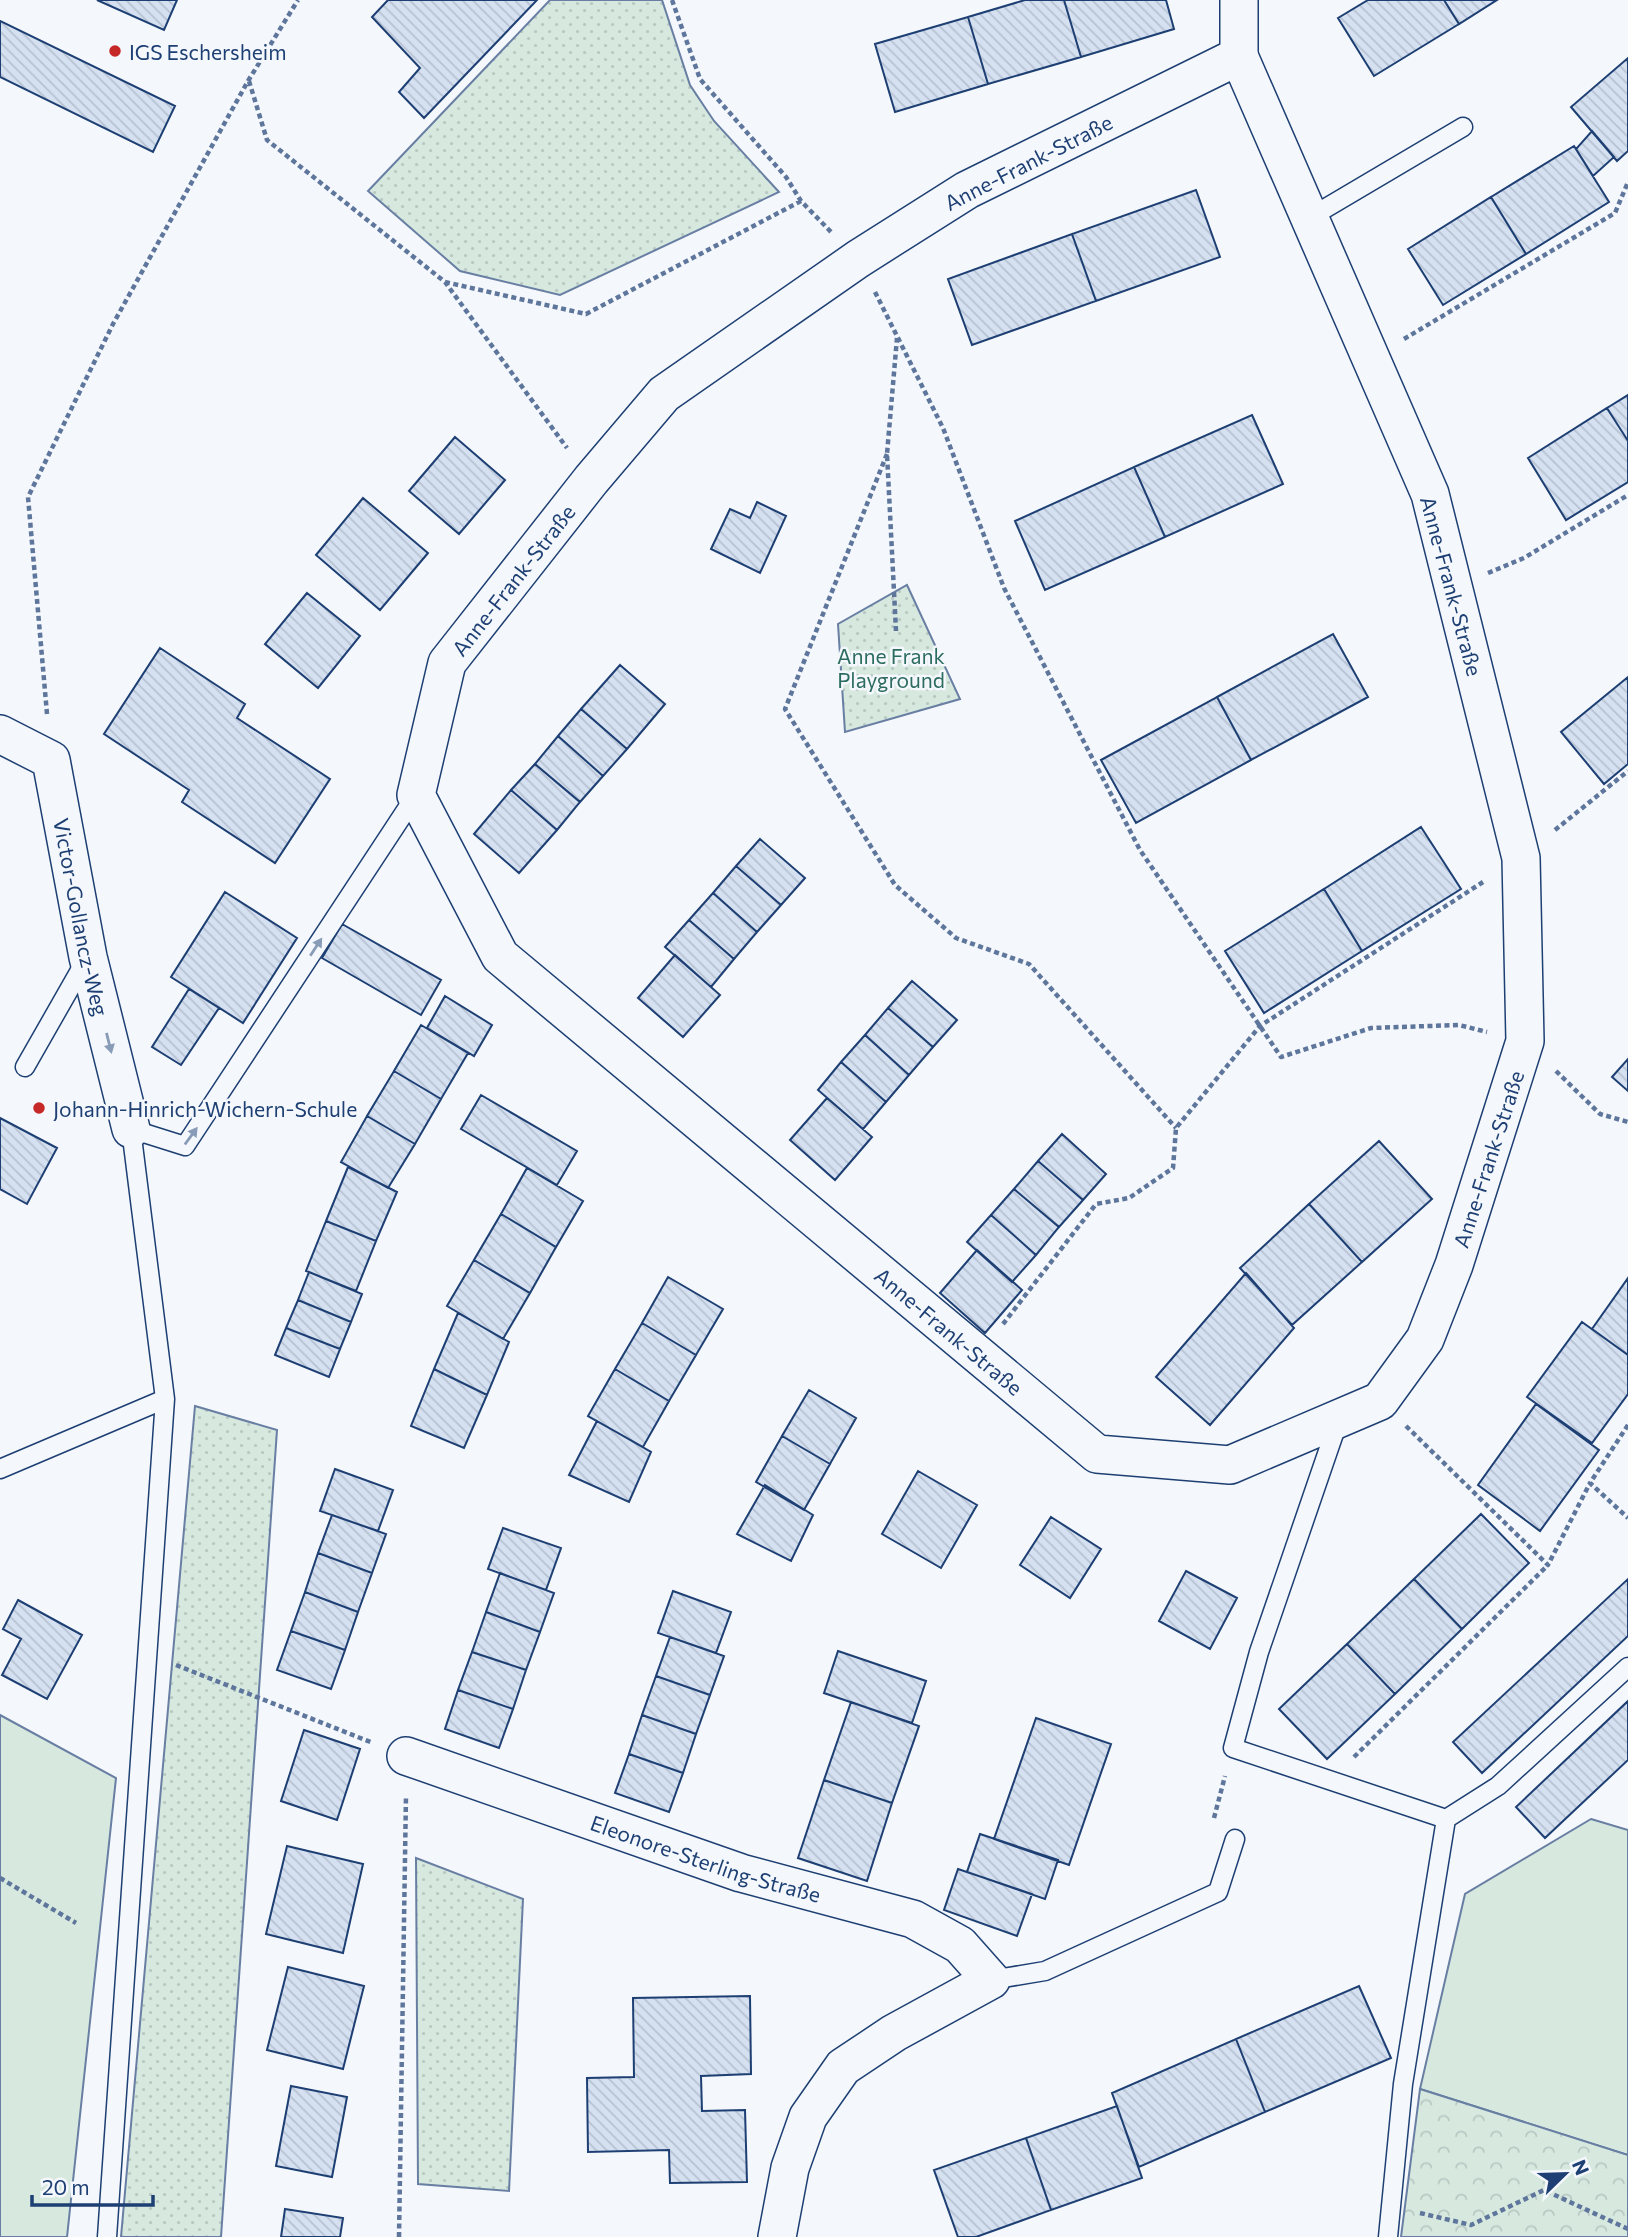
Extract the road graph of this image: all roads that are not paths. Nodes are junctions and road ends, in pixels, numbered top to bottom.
1 (1239, 0) edge
2 (1238, 56) junction
3 (1463, 127) dead end
4 (1309, 218) junction
5 (0, 734) edge
6 (416, 796) junction
7 (88, 957) junction
8 (25, 1067) dead end
9 (131, 1129) junction
10 (165, 1399) junction
11 (1339, 1419) junction
12 (0, 1469) edge
13 (1628, 1667) edge
14 (407, 1756) road end
15 (1446, 1819) junction
16 (1234, 1839) dead end
17 (991, 1980) junction
18 (107, 2237) edge
19 (777, 2237) edge
20 (1388, 2237) edge

1 - 2 street, Anne-Frank-Straße
2 - 4 street, Anne-Frank-Straße
2 - 6 street, Anne-Frank-Straße
3 - 4 lane
4 - 11 street, Anne-Frank-Straße
5 - 7 street, Victor-Gollancz-Weg
9 -> 6 lane
6 - 11 street, Anne-Frank-Straße
7 - 8 lane
7 -> 9 street, Victor-Gollancz-Weg
9 - 10 lane
10 - 12 lane
10 - 18 lane
11 - 15 lane
13 - 15 lane
14 - 17 street, Eleonore-Sterling-Straße
15 - 20 lane
16 - 17 lane
17 - 19 street

